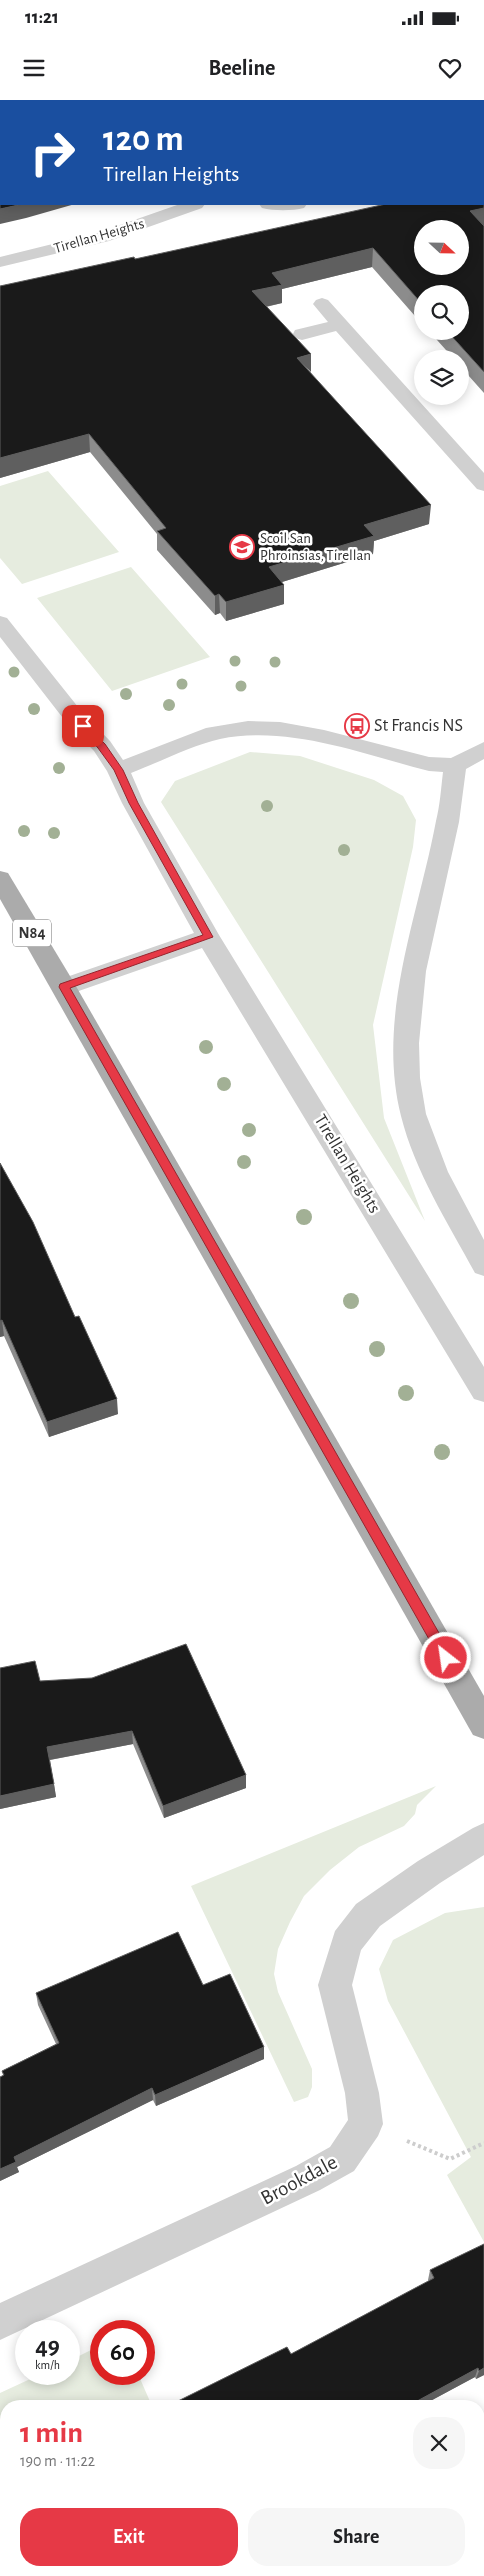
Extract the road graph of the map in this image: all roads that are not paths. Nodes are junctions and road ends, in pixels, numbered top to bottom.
1 (193, 205) edge
2 (0, 262) edge
3 (322, 304) dead end
4 (340, 324) junction
5 (302, 334) dead end
6 (484, 485) edge
7 (0, 623) edge
8 (484, 748) edge
9 (455, 766) junction
10 (118, 770) junction
11 (0, 880) edge
12 (208, 937) junction
13 (64, 987) junction
14 (484, 1266) edge
15 (484, 1391) edge
16 (484, 1725) edge
17 (484, 1838) edge
18 (0, 2322) edge

1 - 2 street, Tirellan Heights
3 - 4 street
4 - 5 street
4 - 6 street
7 - 10 street, Tirellan Heights
8 - 9 street
9 - 10 street
9 - 14 street
10 - 12 street, Tirellan Heights
11 - 13 main road, N84
12 - 13 street
12 - 15 street, Tirellan Heights
13 - 16 main road, N84
17 - 18 street, Brookdale

